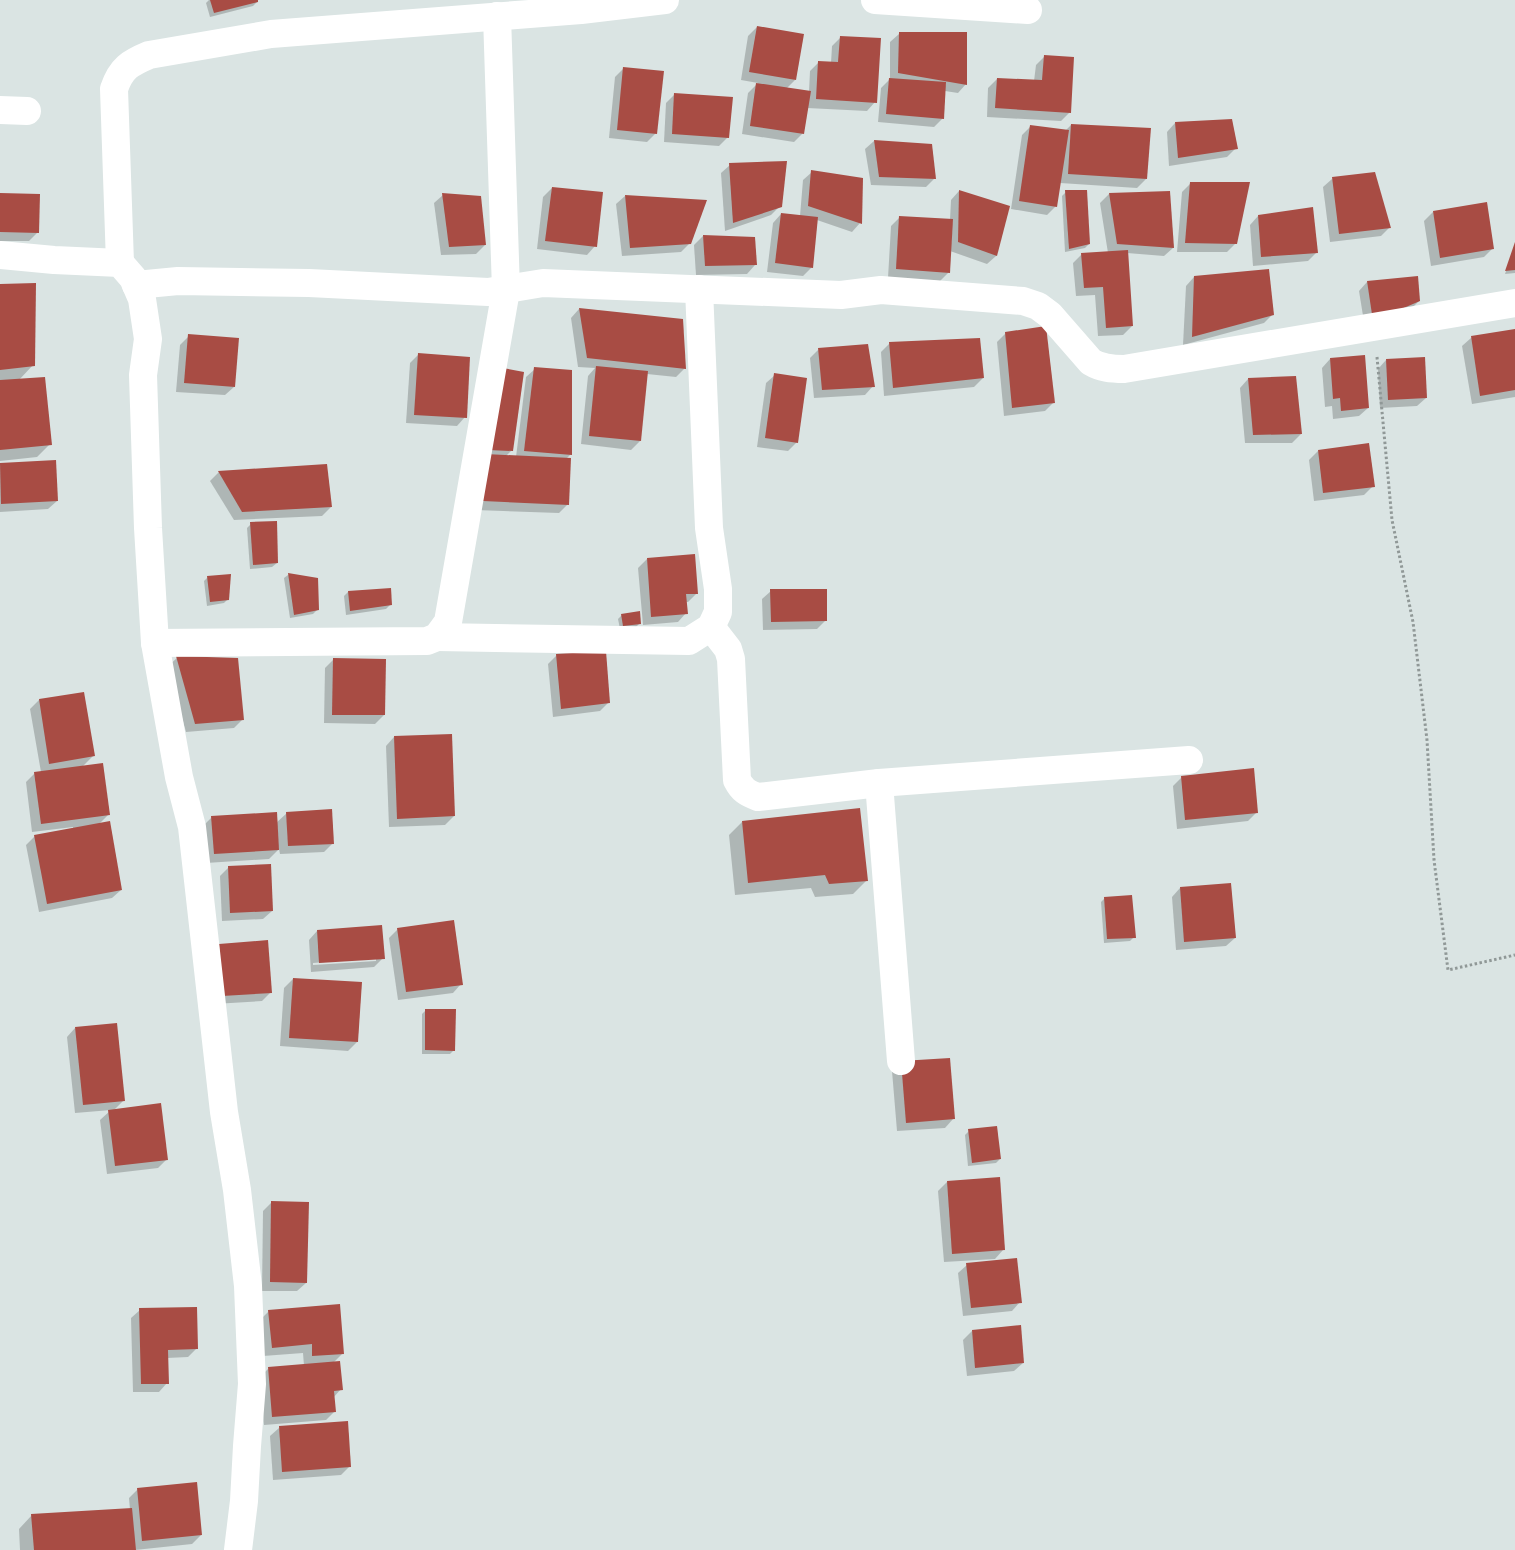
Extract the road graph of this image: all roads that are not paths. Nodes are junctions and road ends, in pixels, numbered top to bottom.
1 (665, 0) edge
2 (875, 0) edge
3 (1028, 10) dead end
4 (497, 16) junction
5 (0, 110) edge
6 (27, 111) dead end
7 (0, 255) edge
8 (120, 263) junction
9 (136, 285) junction
10 (506, 290) junction
11 (698, 290) junction
12 (1515, 303) edge
13 (711, 627) junction
14 (437, 637) junction
15 (155, 642) junction
16 (1189, 760) dead end
17 (879, 783) junction
18 (901, 1061) dead end
19 (238, 1550) edge

1 - 4 street
2 - 3 street
4 - 8 street
4 - 10 street
5 - 6 street
7 - 8 street
8 - 9 street
9 - 10 street
9 - 15 street
10 - 11 street
10 - 14 street
11 - 12 street
11 - 13 street
13 - 14 street
13 - 17 street
14 - 15 street
15 - 19 street
16 - 17 street
17 - 18 street

